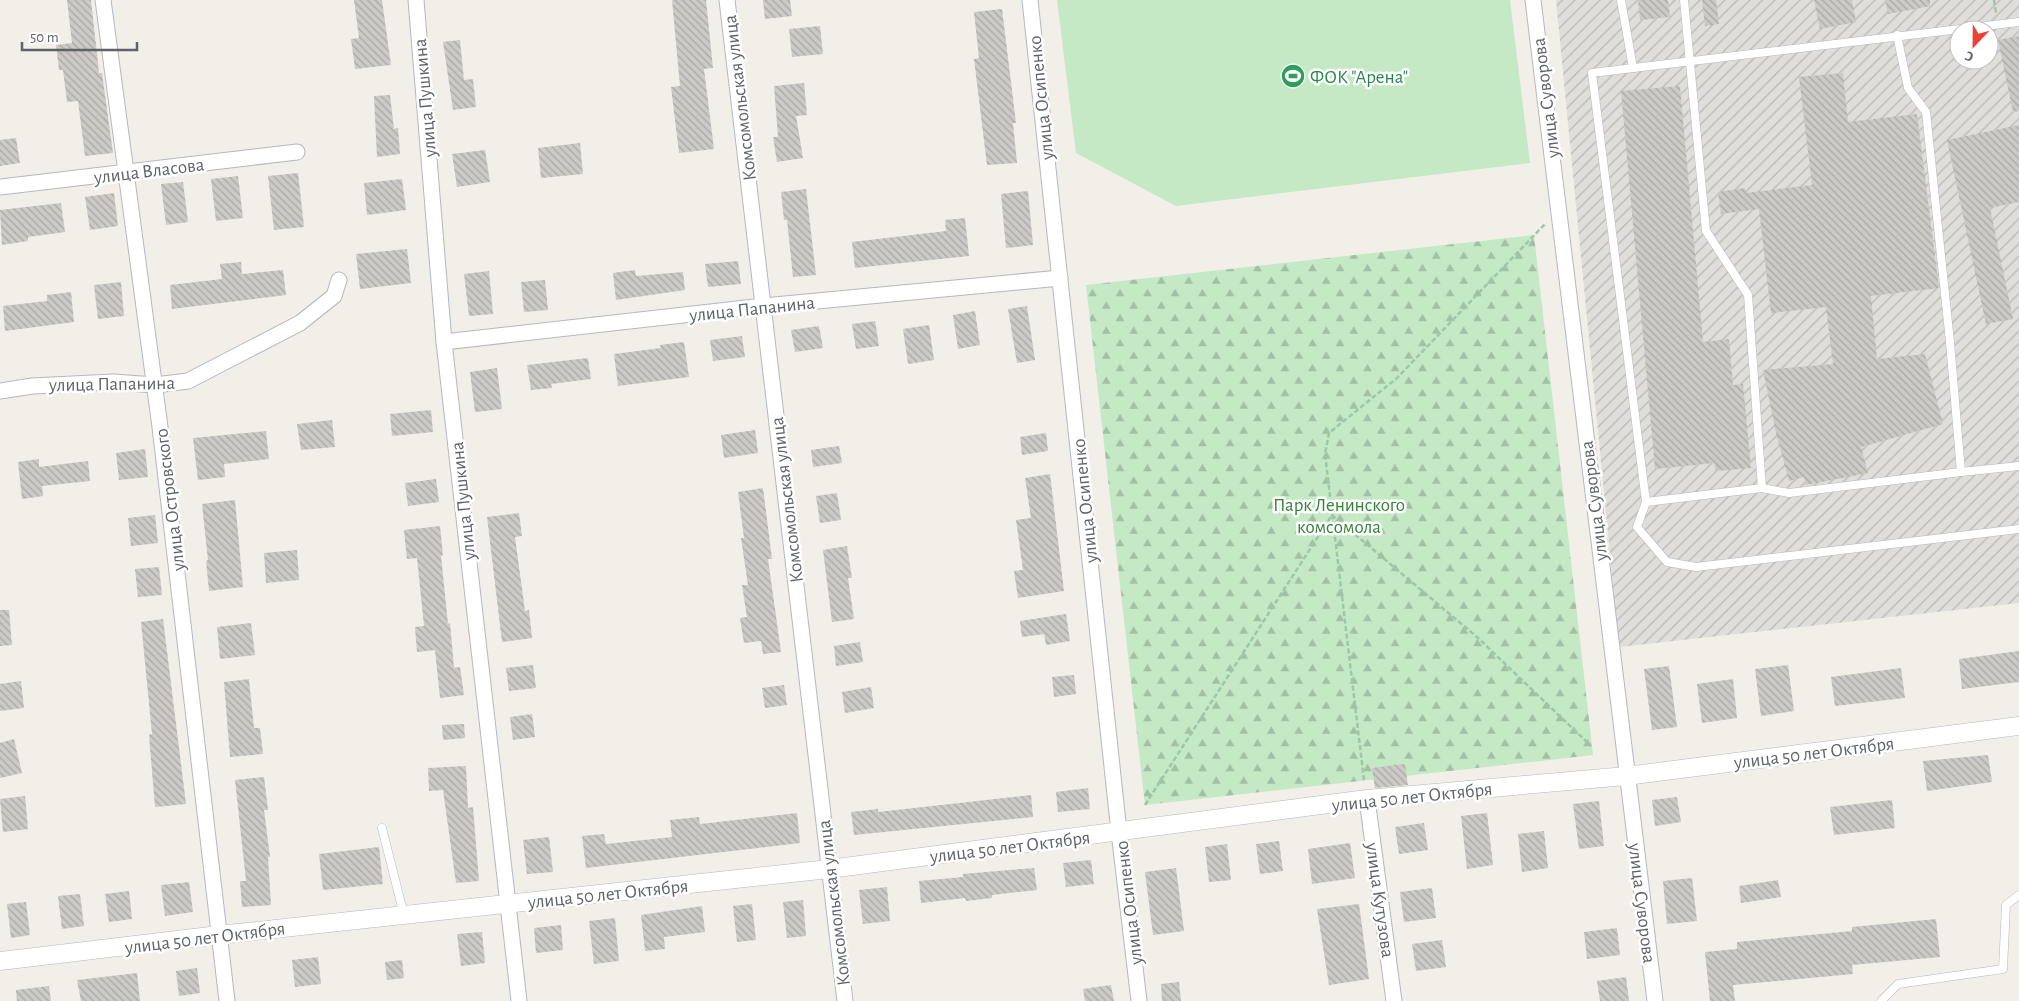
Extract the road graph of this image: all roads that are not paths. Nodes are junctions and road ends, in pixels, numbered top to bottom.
1 (103, 0) edge
2 (416, 0) edge
3 (727, 0) edge
4 (1030, 0) edge
5 (1533, 0) edge
6 (1621, 0) edge
7 (1684, 0) edge
8 (2019, 22) edge
9 (1897, 35) junction
10 (1689, 61) junction
11 (1633, 68) junction
12 (297, 152) dead end
13 (126, 173) junction
14 (0, 187) edge
15 (1060, 278) junction
16 (339, 280) dead end
17 (764, 306) junction
18 (444, 342) junction
19 (155, 385) junction
20 (0, 391) edge
21 (2019, 466) edge
22 (1961, 472) junction
23 (1762, 488) junction
24 (1646, 502) junction
25 (2019, 529) edge
26 (2019, 726) edge
27 (1626, 776) junction
28 (1367, 799) junction
29 (382, 828) dead end
30 (1119, 832) junction
31 (829, 869) junction
32 (2019, 894) edge
33 (508, 903) junction
34 (404, 915) junction
35 (219, 935) junction
36 (0, 961) edge
37 (227, 1001) edge
38 (519, 1001) edge
39 (845, 1001) edge
40 (1140, 1001) edge
41 (1394, 1001) edge
42 (1655, 1001) edge
43 (1881, 1001) edge

1 - 13 street, улица Островского
2 - 18 street, улица Пушкина
3 - 17 street, Комсомольская улица
4 - 15 street, улица Осипенко
5 - 27 street, улица Суворова
6 - 11 lane
7 - 10 lane
8 - 9 lane
9 - 10 lane
9 - 22 lane
10 - 11 lane
10 - 23 lane
11 - 24 lane
12 - 13 street, улица Власова
13 - 14 street, улица Власова
13 - 19 street, улица Островского
15 - 17 street, улица Папанина
15 - 30 street, улица Осипенко
16 - 19 street, улица Папанина
17 - 18 street, улица Папанина
17 - 31 street, Комсомольская улица
18 - 33 street, улица Пушкина
19 - 20 street, улица Папанина
19 - 35 street, улица Островского
21 - 22 lane
22 - 23 lane
23 - 24 lane
24 - 25 lane
26 - 27 street, улица 50 лет Октября
27 - 28 street, улица 50 лет Октября
27 - 42 street, улица Суворова
28 - 30 street, улица 50 лет Октября
28 - 41 street, улица Кутузова
29 - 34 lane
30 - 31 street, улица 50 лет Октября
30 - 40 street, улица Осипенко
31 - 33 street, улица 50 лет Октября
31 - 39 street, Комсомольская улица
32 - 43 lane
33 - 34 street, улица 50 лет Октября
33 - 38 street, улица Пушкина
34 - 35 street, улица 50 лет Октября
35 - 36 street, улица 50 лет Октября
35 - 37 street, улица Островского

